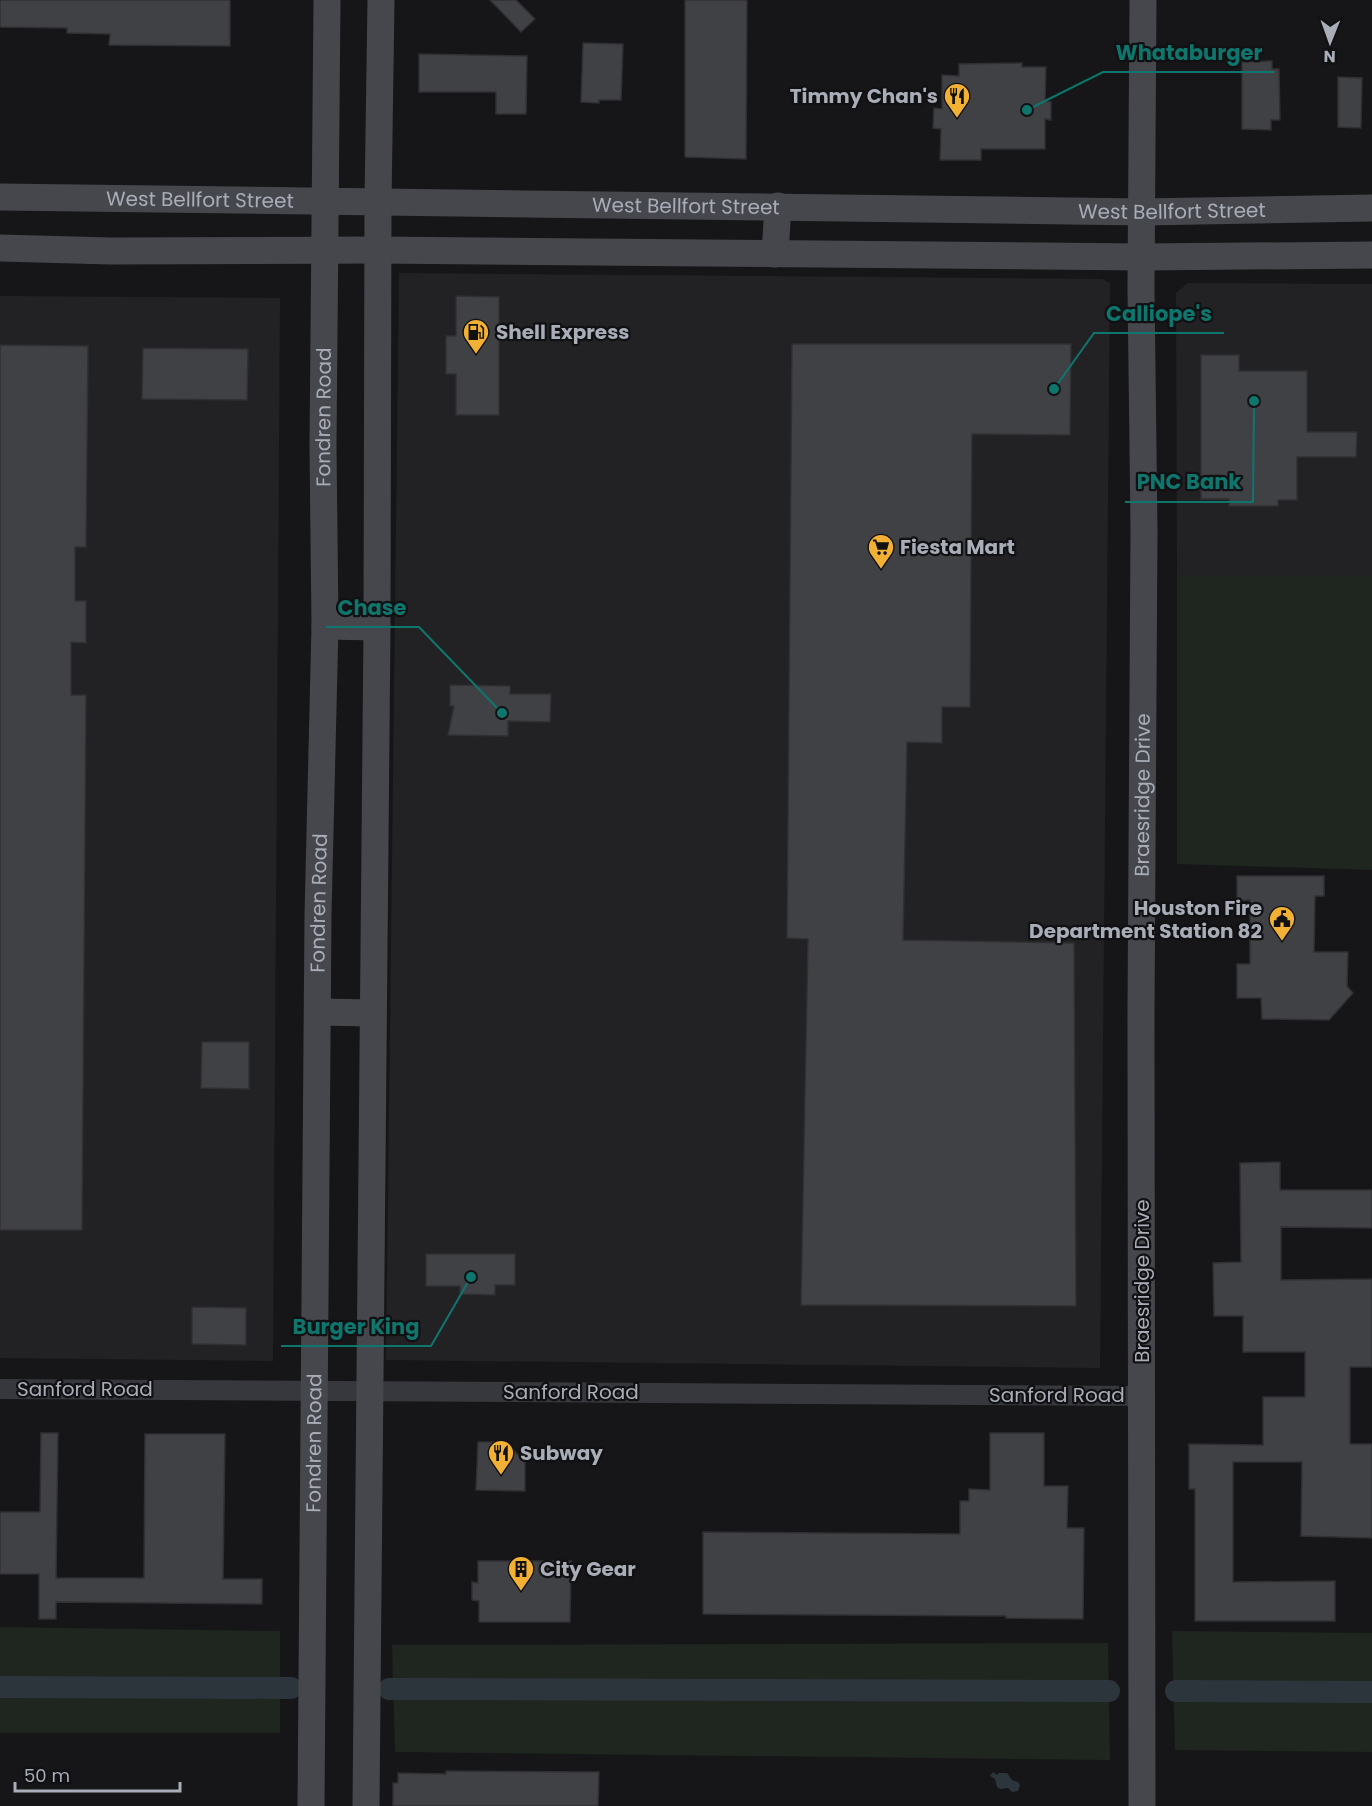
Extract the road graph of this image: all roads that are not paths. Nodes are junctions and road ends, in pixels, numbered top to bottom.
1 (327, 0) edge
2 (381, 0) edge
3 (1143, 0) edge
4 (0, 197) edge
5 (325, 201) junction
6 (378, 202) junction
7 (778, 206) junction
8 (1372, 208) edge
9 (1142, 212) junction
10 (0, 248) edge
11 (325, 249) junction
12 (378, 250) junction
13 (776, 254) junction
14 (1372, 255) edge
15 (1142, 257) junction
16 (325, 626) junction
17 (377, 627) junction
18 (318, 1012) junction
19 (374, 1013) junction
20 (0, 1389) edge
21 (315, 1390) junction
22 (370, 1390) junction
23 (1143, 1396) junction
24 (311, 1806) edge
25 (366, 1806) edge
26 (1142, 1806) edge

1 - 5 main road, Fondren Road
2 - 6 main road
3 - 9 main road, Braesridge Drive
4 - 5 main road, West Bellfort Street
5 - 6 main road, West Bellfort Street
5 - 11 main road, Fondren Road
6 - 7 main road, West Bellfort Street
6 - 12 main road
7 - 9 main road, West Bellfort Street
7 - 13 main road
8 - 9 main road, West Bellfort Street
9 - 15 main road, Braesridge Drive
10 - 11 main road
11 - 12 main road
11 - 16 main road, Fondren Road
12 - 13 main road
12 - 17 main road
13 - 15 main road
14 - 15 main road
15 - 23 main road, Braesridge Drive
16 - 17 main road
16 - 18 main road, Fondren Road
17 - 19 main road
18 - 19 main road
18 - 21 main road, Fondren Road
19 - 22 main road
20 - 21 street, Sanford Road
21 - 22 street, Sanford Road
21 - 24 main road, Fondren Road
22 - 23 street, Sanford Road
22 - 25 main road
23 - 26 main road, Braesridge Drive

